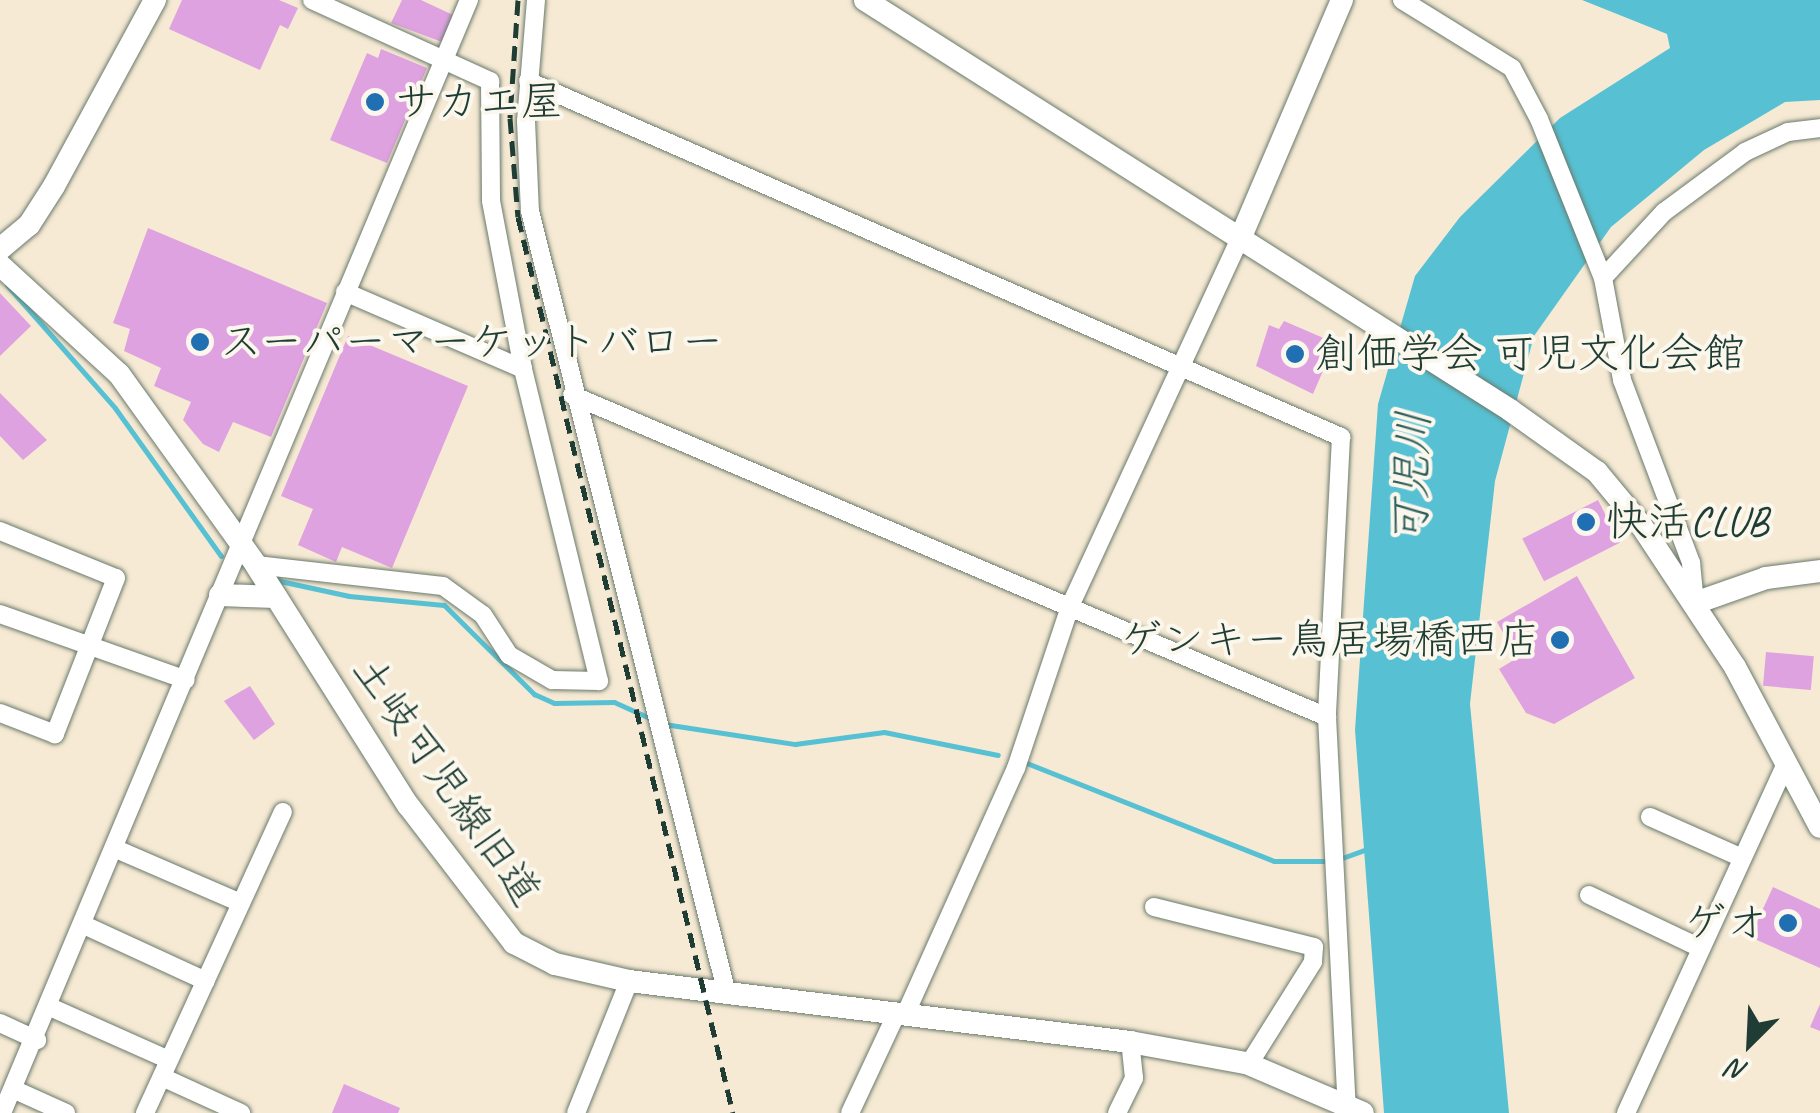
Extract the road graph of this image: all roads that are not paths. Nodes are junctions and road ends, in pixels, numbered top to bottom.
1 (155, 0) edge
2 (312, 0) edge
3 (469, 0) edge
4 (536, 0) edge
5 (865, 0) edge
6 (1342, 0) edge
7 (1402, 0) edge
8 (444, 60) junction
9 (528, 82) junction
10 (1820, 128) edge
11 (1240, 239) junction
12 (0, 248) edge
13 (0, 266) edge
14 (1604, 278) junction
15 (346, 292) junction
16 (1181, 363) junction
17 (523, 369) junction
18 (572, 395) junction
19 (0, 531) edge
20 (241, 545) junction
21 (256, 565) junction
22 (1820, 572) edge
23 (274, 593) junction
24 (220, 595) junction
25 (1070, 604) junction
26 (1695, 604) junction
27 (0, 614) edge
28 (89, 646) junction
29 (186, 680) junction
30 (0, 713) edge
31 (1327, 716) junction
32 (1785, 766) junction
33 (282, 812) dead end
34 (1650, 817) dead end
35 (1820, 828) edge
36 (116, 849) junction
37 (1742, 858) junction
38 (1589, 894) dead end
39 (241, 903) junction
40 (1154, 907) dead end
41 (84, 925) junction
42 (1700, 948) junction
43 (206, 981) junction
44 (629, 981) junction
45 (726, 994) junction
46 (50, 1007) junction
47 (900, 1016) junction
48 (0, 1024) edge
49 (37, 1040) junction
50 (1130, 1042) junction
51 (1249, 1064) junction
52 (166, 1069) junction
53 (15, 1090) junction
54 (1352, 1111) edge
55 (2, 1113) edge
56 (66, 1113) edge
57 (146, 1113) edge
58 (241, 1113) edge
59 (576, 1113) edge
60 (850, 1113) edge
61 (1117, 1113) edge
62 (1626, 1113) edge

1 - 12 street
2 - 8 street
3 - 8 street
4 - 9 street
5 - 11 street
6 - 11 street
7 - 14 street
8 - 15 street
8 - 17 street
9 - 16 street
9 - 18 street
10 - 14 street
11 - 16 street
11 - 26 street
13 - 20 street, 土岐可児線旧道
14 - 26 street
15 - 17 street
15 - 20 street
16 - 25 street
16 - 31 street
17 - 21 street
18 - 25 street
18 - 45 street
19 - 28 street
20 - 21 street, 土岐可児線旧道
20 - 24 street
21 - 23 street, 土岐可児線旧道
22 - 26 street
23 - 24 street
23 - 44 street, 土岐可児線旧道
24 - 29 street
25 - 31 street
25 - 47 street
26 - 32 street
27 - 28 street
28 - 29 street
28 - 30 street
29 - 36 street
31 - 54 street
32 - 35 street
32 - 37 street
33 - 39 street
34 - 37 street
36 - 39 street
36 - 41 street
37 - 42 street
38 - 42 street
39 - 43 street
40 - 51 street
41 - 43 street
41 - 46 street
42 - 62 street
43 - 52 street
44 - 45 street, 土岐可児線旧道
44 - 59 street
45 - 47 street, 土岐可児線旧道
46 - 49 street
46 - 52 street
47 - 50 street, 土岐可児線旧道
47 - 60 street
48 - 49 street
49 - 53 street
50 - 51 street, 土岐可児線旧道
50 - 61 street
51 - 54 street, 土岐可児線旧道
52 - 57 street
52 - 58 street
53 - 55 street
53 - 56 street

